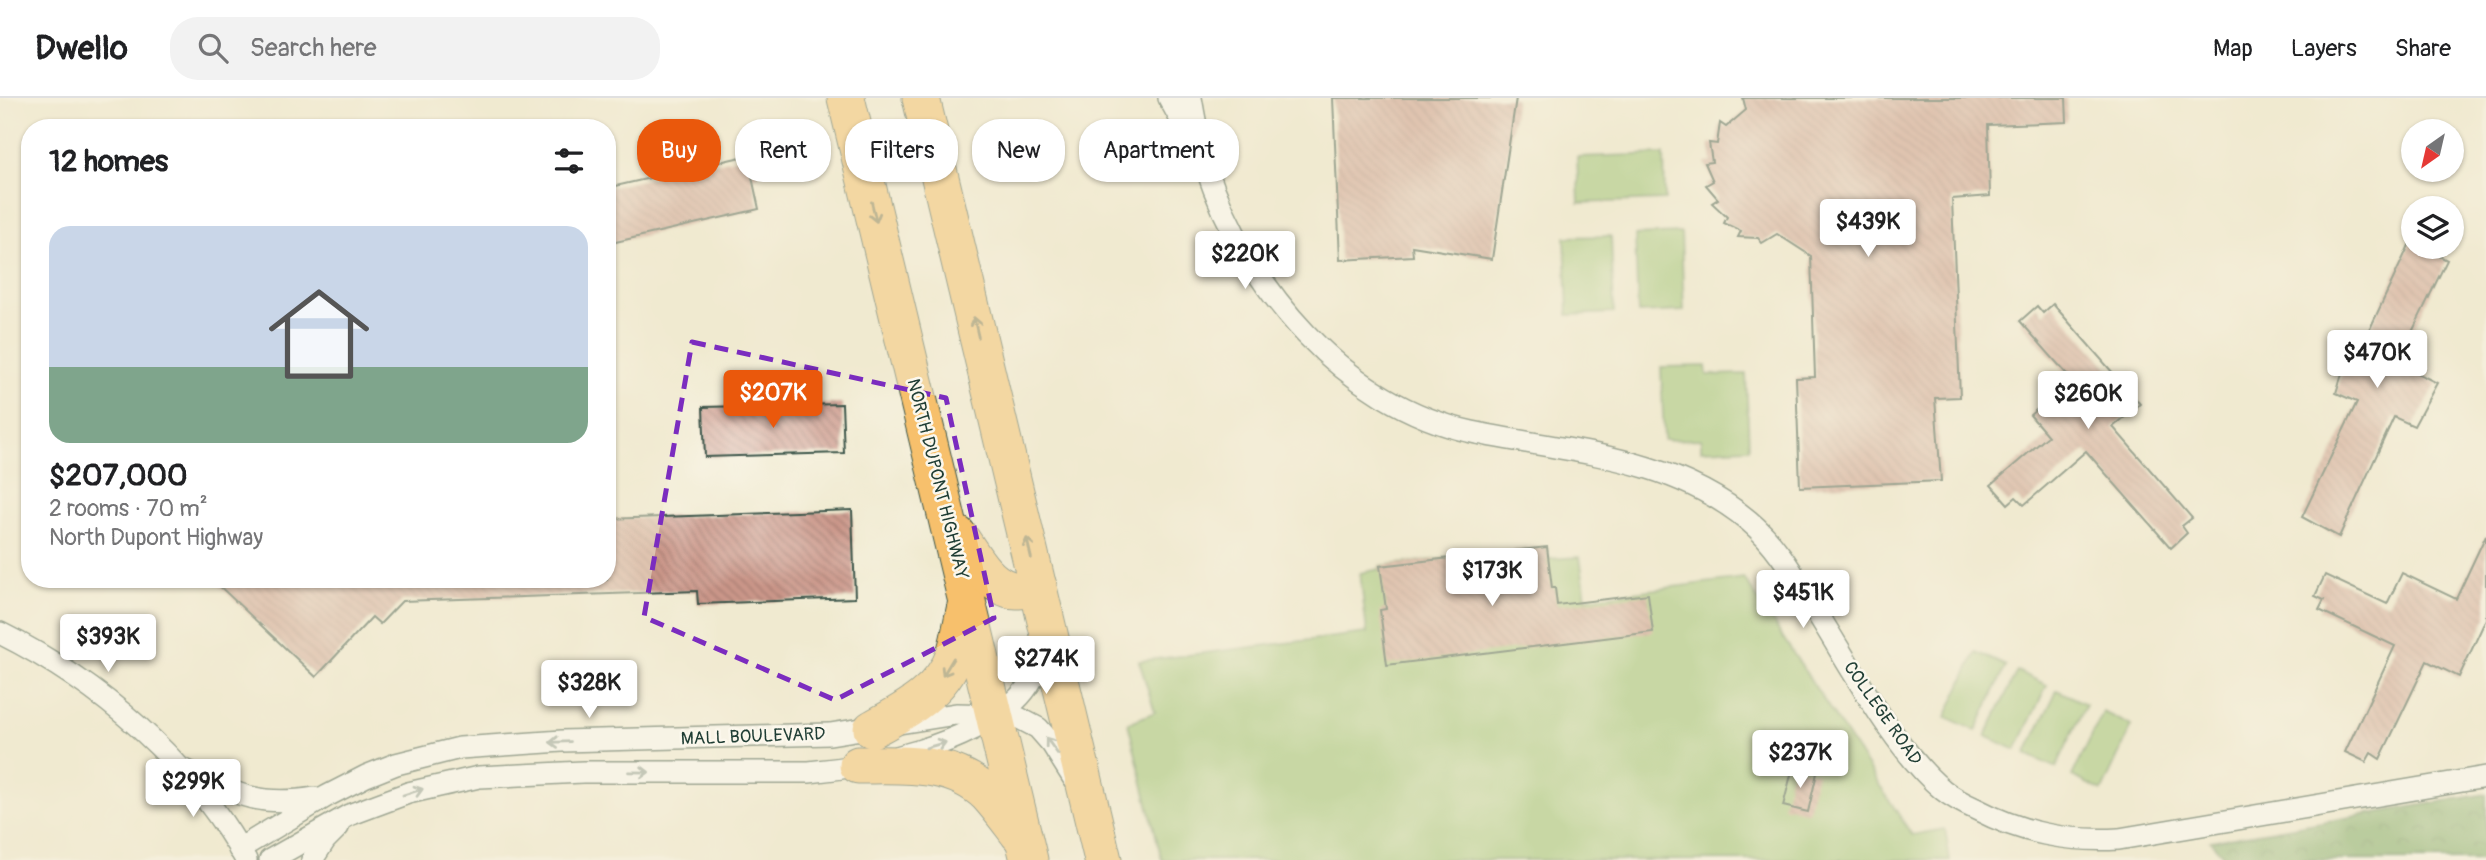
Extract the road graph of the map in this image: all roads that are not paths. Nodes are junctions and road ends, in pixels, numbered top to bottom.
1 (846, 98) edge
2 (921, 98) edge
3 (1169, 98) edge
4 (1191, 98) edge
5 (1180, 119) edge
6 (1195, 119) edge
7 (1212, 182) edge
8 (948, 520) junction
9 (1038, 586) junction
10 (967, 602) junction
11 (0, 633) edge
12 (1050, 639) junction
13 (995, 715) junction
14 (872, 729) junction
15 (858, 765) junction
16 (177, 767) junction
17 (2486, 777) edge
18 (327, 796) junction
19 (1090, 803) junction
20 (349, 816) junction
21 (1027, 851) edge
22 (242, 854) edge
23 (270, 860) edge
24 (312, 860) edge
25 (1103, 860) edge

1 -> 8 highway, NORTH DUPONT HIGHWAY
9 -> 2 highway
3 - 5 street
4 - 6 street, COLLEGE ROAD
7 - 17 street, COLLEGE ROAD
8 - 9 highway
8 - 10 highway, NORTH DUPONT HIGHWAY
9 - 12 highway
10 - 13 highway, NORTH DUPONT HIGHWAY
10 -> 14 highway
11 - 16 street, MALL BOULEVARD
12 - 13 street, MALL BOULEVARD
12 - 19 highway
13 - 14 street, MALL BOULEVARD
15 -> 13 street, MALL BOULEVARD
19 -> 13 street, MALL BOULEVARD
13 - 21 highway, NORTH DUPONT HIGHWAY
14 -> 18 street, MALL BOULEVARD
20 -> 15 street, MALL BOULEVARD
15 - 21 highway
16 - 18 street
16 - 22 street, MALL BOULEVARD
18 - 22 street, MALL BOULEVARD
19 - 25 highway
20 - 23 street, MALL BOULEVARD
20 - 24 street

